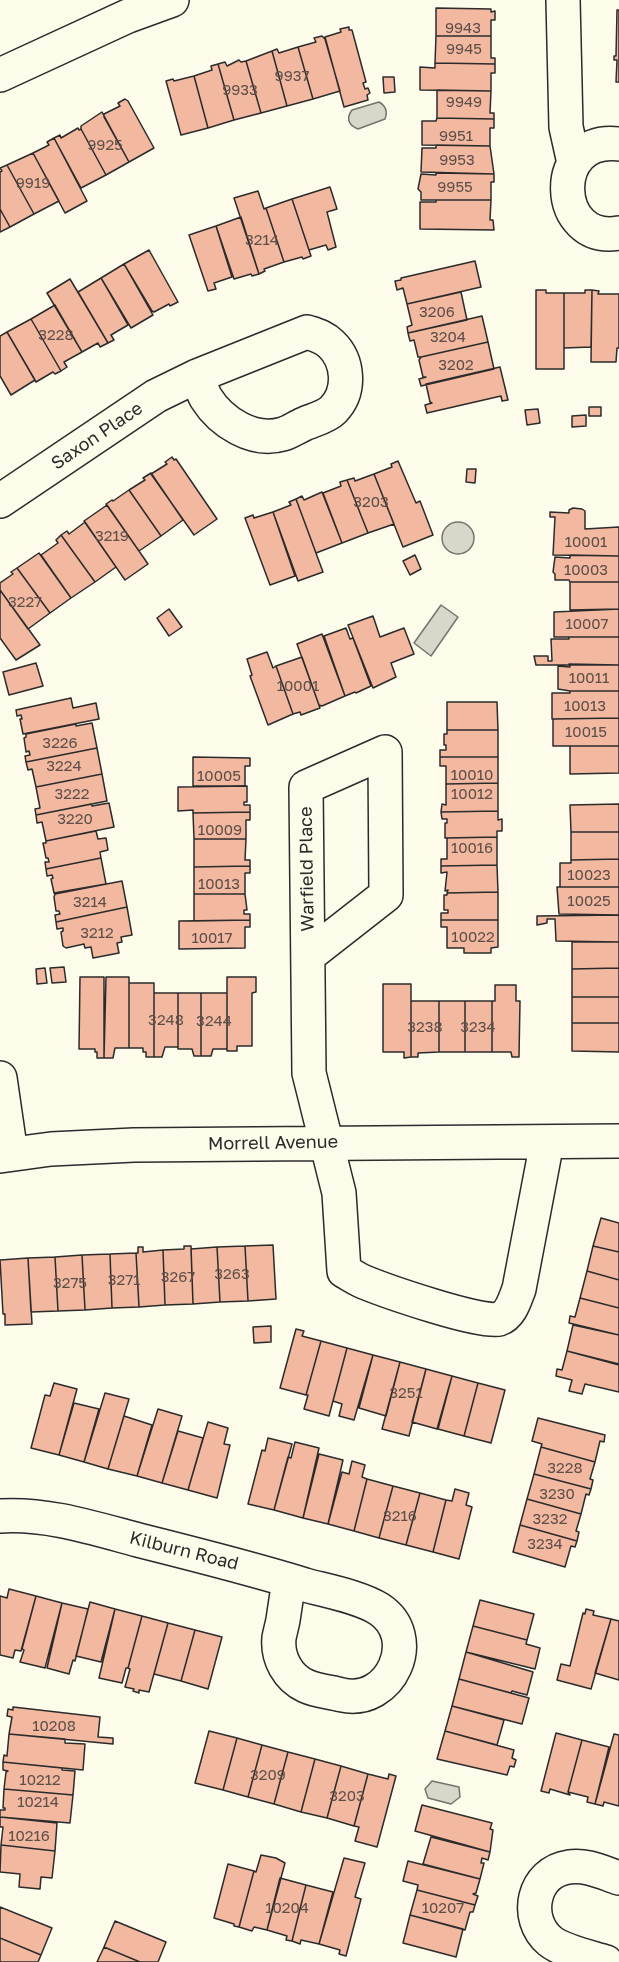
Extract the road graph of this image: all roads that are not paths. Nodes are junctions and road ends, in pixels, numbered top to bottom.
1 (172, 0) edge
2 (563, 0) edge
3 (0, 75) edge
4 (619, 144) edge
5 (574, 162) junction
6 (619, 233) edge
7 (197, 376) dead end
8 (0, 501) edge
9 (308, 956) junction
10 (0, 1078) edge
11 (325, 1142) junction
12 (547, 1142) junction
13 (619, 1142) edge
14 (6, 1155) edge
15 (0, 1516) edge
16 (289, 1580) junction
17 (619, 1878) edge
18 (606, 1962) edge

1 - 3 street
2 - 5 street
4 - 5 street
5 - 6 street
7 - 8 street, Saxon Place
9 - 9 street, Warfield Place
9 - 11 street, Warfield Place
10 - 14 street
11 - 12 street, Morrell Avenue
11 - 12 street, Warfield Place
11 - 14 street, Morrell Avenue
12 - 13 street, Morrell Avenue
15 - 16 street, Kilburn Road
16 - 16 street, Kilburn Road
17 - 18 street

